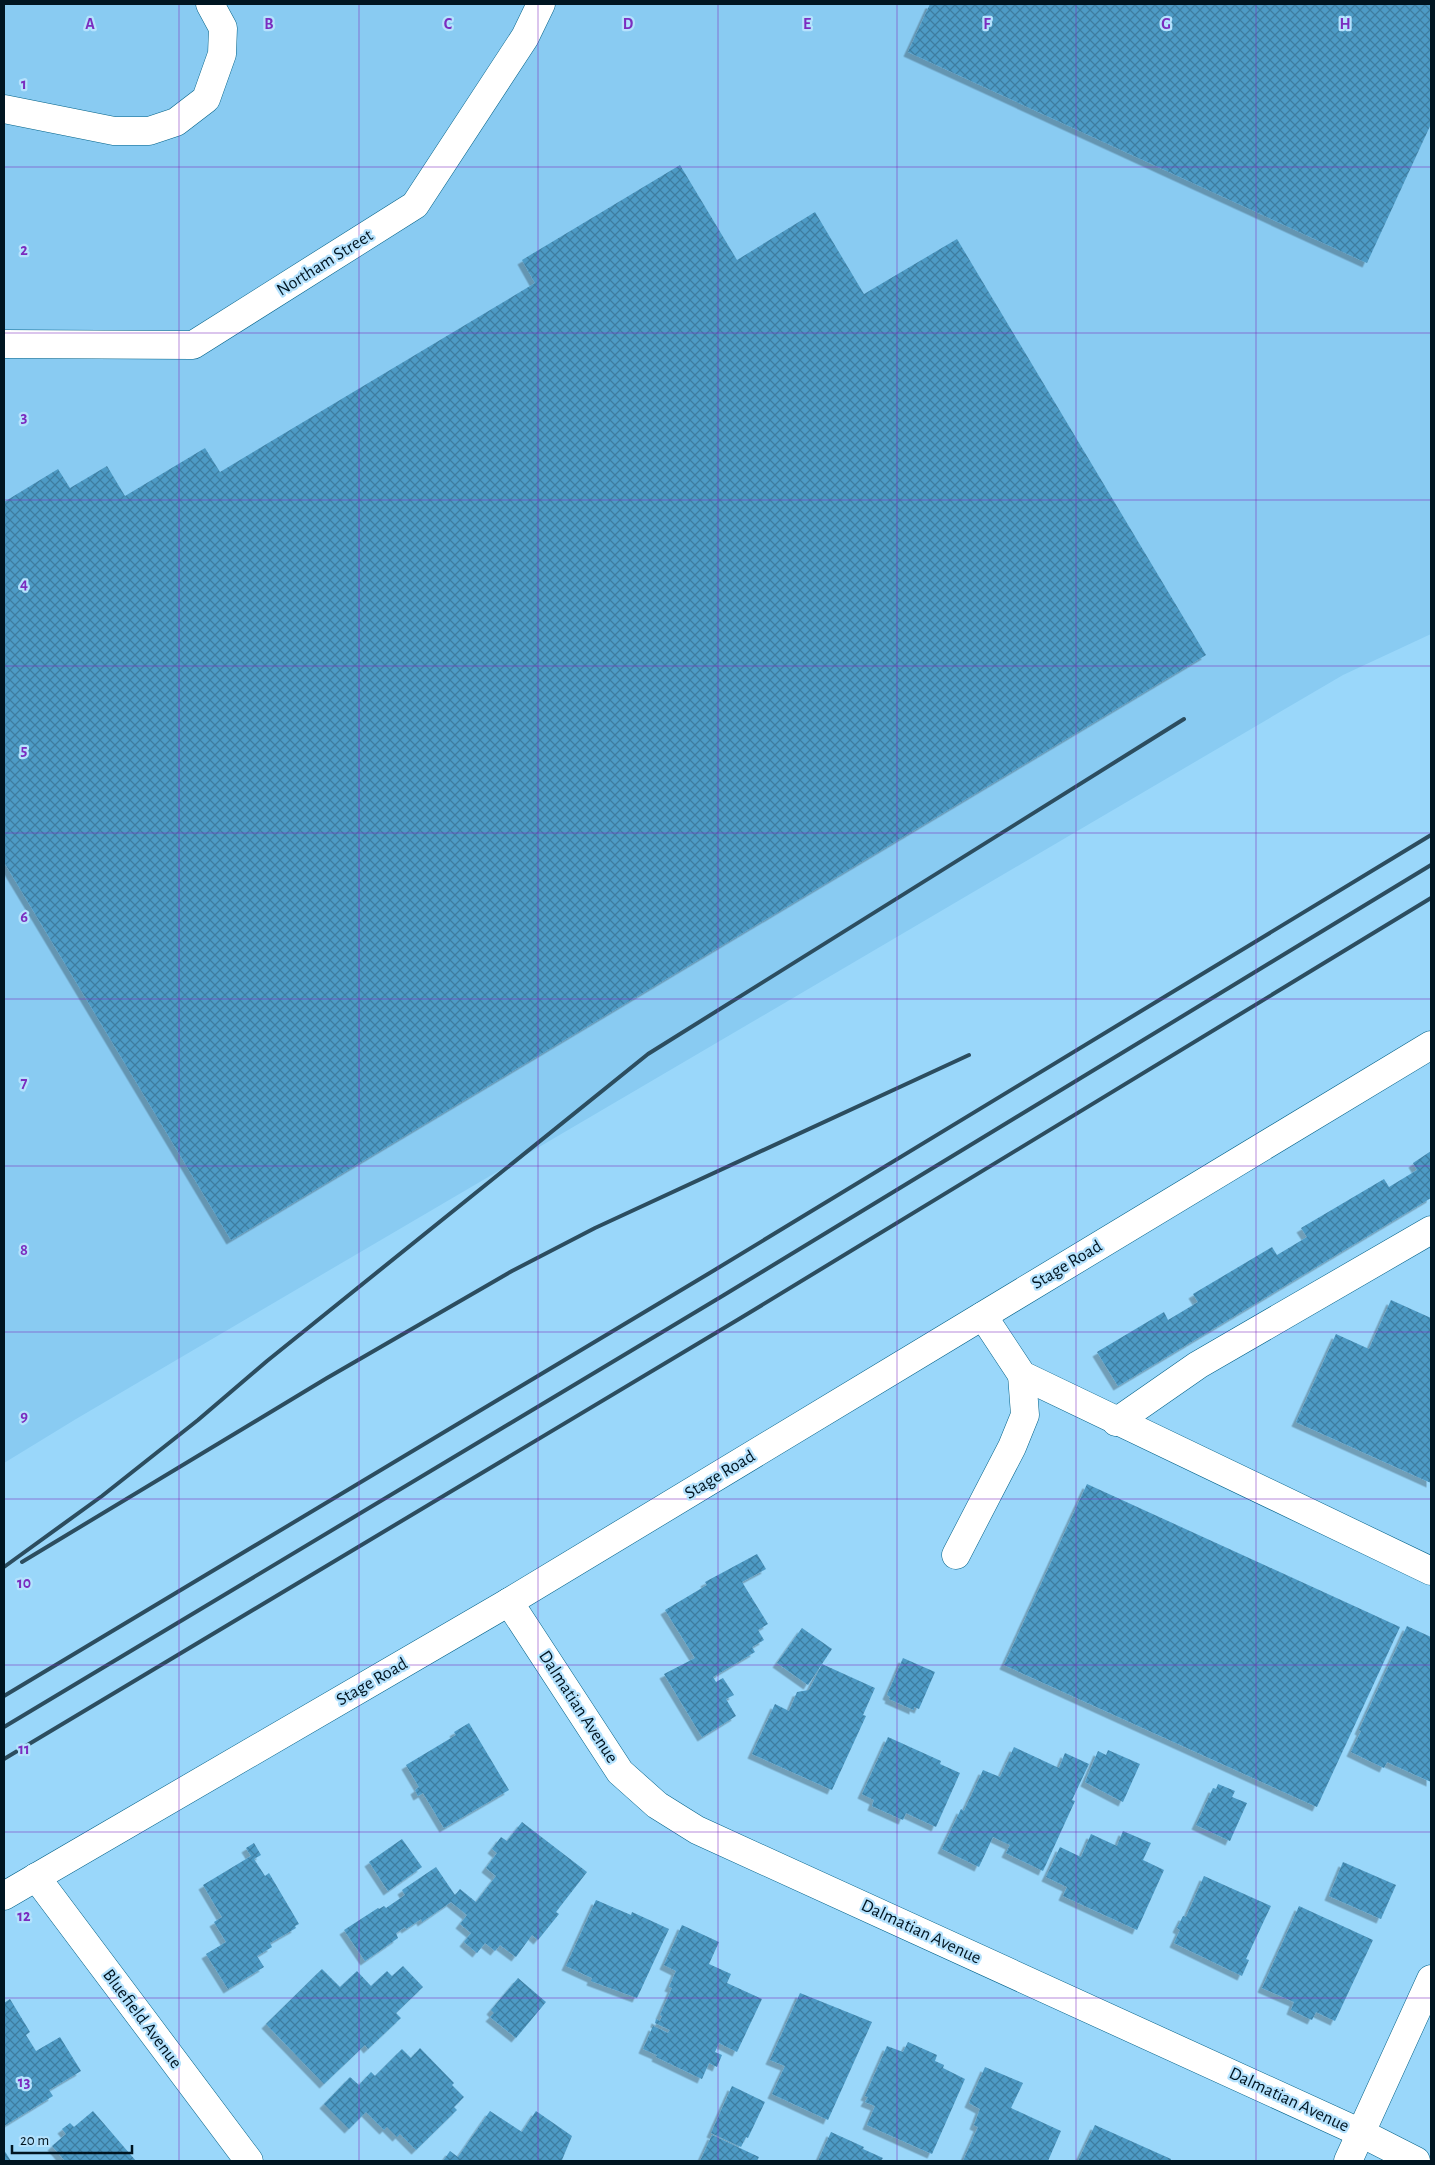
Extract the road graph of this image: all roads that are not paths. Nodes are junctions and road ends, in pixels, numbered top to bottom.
1 (210, 4) edge
2 (540, 4) edge
3 (4, 109) edge
4 (4, 344) edge
5 (1431, 1046) edge
6 (1431, 1230) edge
7 (983, 1316) junction
8 (1022, 1376) junction
9 (1116, 1422) junction
10 (956, 1555) dead end
11 (1431, 1571) edge
12 (509, 1602) junction
13 (36, 1877) junction
14 (4, 1896) edge
15 (1431, 1978) edge
16 (1361, 2133) junction
17 (249, 2161) edge
18 (1348, 2161) edge
19 (1416, 2161) edge

1 - 3 street
2 - 4 street, Northam Street
5 - 7 street, Stage Road
6 - 9 street
7 - 8 street
7 - 12 street, Stage Road
8 - 9 street
8 - 10 street
9 - 11 street
12 - 13 street, Stage Road
12 - 16 street, Dalmatian Avenue
13 - 14 street, Stage Road
13 - 17 street, Bluefield Avenue
15 - 16 street
16 - 18 street
16 - 19 street, Dalmatian Avenue

